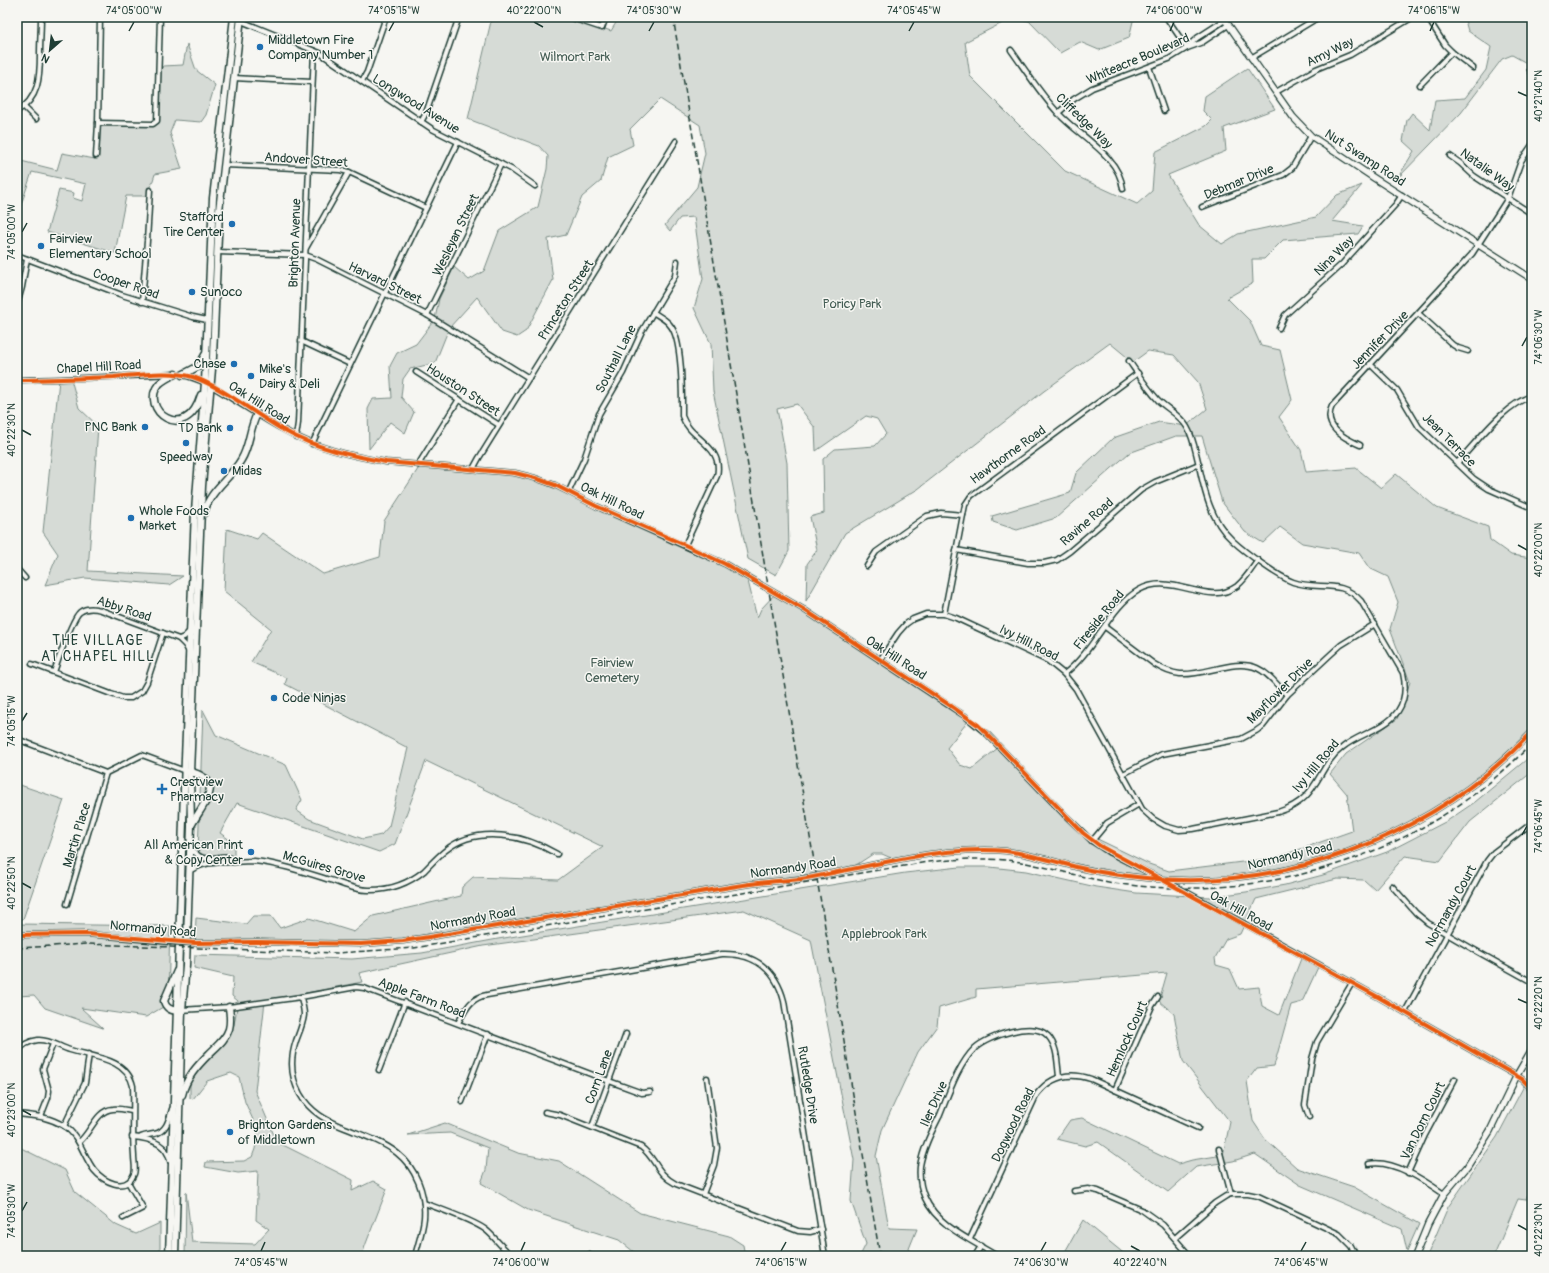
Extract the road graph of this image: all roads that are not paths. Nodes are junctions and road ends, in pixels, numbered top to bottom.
1 (41, 17) edge
2 (100, 17) edge
3 (160, 17) edge
4 (234, 17) edge
5 (386, 17) edge
6 (459, 17) edge
7 (569, 17) edge
8 (606, 17) edge
9 (1166, 17) edge
10 (1319, 17) edge
11 (1412, 17) edge
12 (1427, 17) edge
13 (241, 19) edge
14 (1225, 20) edge
15 (1187, 48) junction
16 (1011, 50) dead end
17 (314, 51) junction
18 (1452, 52) junction
19 (1251, 58) junction
20 (1149, 67) junction
21 (1473, 68) dead end
22 (234, 78) junction
23 (362, 81) junction
24 (312, 82) junction
25 (1420, 85) dead end
26 (1276, 92) junction
27 (24, 107) junction
28 (17, 111) edge
29 (1164, 111) dead end
30 (1058, 113) junction
31 (36, 119) dead end
32 (421, 122) junction
33 (98, 123) junction
34 (1311, 136) junction
35 (676, 141) dead end
36 (458, 142) junction
37 (1532, 145) edge
38 (96, 156) dead end
39 (1450, 156) dead end
40 (501, 164) junction
41 (224, 165) junction
42 (308, 168) junction
43 (349, 172) junction
44 (535, 186) dead end
45 (1123, 189) dead end
46 (150, 190) dead end
47 (1402, 195) junction
48 (1508, 198) junction
49 (1202, 207) dead end
50 (426, 208) junction
51 (1532, 214) edge
52 (1478, 244) junction
53 (305, 248) junction
54 (218, 252) junction
55 (17, 255) edge
56 (305, 255) junction
57 (27, 259) junction
58 (677, 261) dead end
59 (1532, 279) edge
60 (385, 293) junction
61 (142, 302) junction
62 (17, 306) edge
63 (653, 312) junction
64 (1418, 313) junction
65 (427, 315) junction
66 (207, 320) junction
67 (1279, 328) dead end
68 (301, 341) junction
69 (1468, 351) dead end
70 (206, 354) junction
71 (1129, 361) dead end
72 (350, 364) junction
73 (1370, 364) junction
74 (416, 372) dead end
75 (1138, 373) junction
76 (174, 374) junction
77 (182, 375) junction
78 (529, 378) junction
79 (17, 380) edge
80 (17, 383) edge
81 (208, 384) junction
82 (1532, 396) edge
83 (17, 399) edge
84 (459, 399) junction
85 (257, 414) junction
86 (499, 425) junction
87 (296, 437) junction
88 (312, 444) junction
89 (1360, 445) dead end
90 (1456, 463) junction
91 (1199, 464) junction
92 (418, 465) junction
93 (473, 469) junction
94 (569, 491) junction
95 (1532, 508) edge
96 (963, 515) junction
97 (200, 529) junction
98 (685, 545) junction
99 (956, 550) junction
100 (1258, 560) junction
101 (866, 566) dead end
102 (17, 569) edge
103 (25, 578) dead end
104 (944, 614) junction
105 (1375, 624) junction
106 (1105, 627) junction
107 (191, 628) junction
108 (163, 633) junction
109 (179, 639) junction
110 (190, 654) junction
111 (880, 660) junction
112 (32, 664) dead end
113 (54, 672) junction
114 (1064, 674) junction
115 (1287, 695) junction
116 (1532, 732) edge
117 (17, 739) edge
118 (188, 771) junction
119 (106, 773) junction
120 (1123, 774) junction
121 (1139, 804) junction
122 (1532, 823) edge
123 (191, 826) junction
124 (1092, 841) junction
125 (190, 846) junction
126 (557, 854) dead end
127 (234, 862) junction
128 (189, 871) junction
129 (1162, 879) junction
130 (1392, 886) dead end
131 (67, 904) dead end
132 (17, 935) edge
133 (1447, 935) junction
134 (179, 962) junction
135 (1532, 982) edge
136 (1352, 983) junction
137 (301, 997) junction
138 (1158, 997) dead end
139 (405, 1002) junction
140 (229, 1007) junction
141 (180, 1010) junction
142 (1405, 1012) junction
143 (458, 1023) junction
144 (488, 1034) junction
145 (626, 1034) dead end
146 (53, 1044) junction
147 (1532, 1049) edge
148 (17, 1052) edge
149 (89, 1054) junction
150 (379, 1070) dead end
151 (1517, 1075) junction
152 (1059, 1076) junction
153 (707, 1078) dead end
154 (1455, 1078) dead end
155 (609, 1081) junction
156 (1532, 1089) edge
157 (1115, 1090) junction
158 (650, 1092) dead end
159 (174, 1098) junction
160 (462, 1102) dead end
161 (179, 1109) junction
162 (132, 1110) junction
163 (545, 1112) dead end
164 (17, 1114) edge
165 (41, 1116) junction
166 (1310, 1117) dead end
167 (64, 1126) junction
168 (592, 1127) junction
169 (1198, 1128) dead end
170 (132, 1137) junction
171 (140, 1137) junction
172 (79, 1142) junction
173 (1219, 1149) dead end
174 (1369, 1164) dead end
175 (171, 1172) junction
176 (1408, 1173) junction
177 (128, 1182) junction
178 (1074, 1191) dead end
179 (702, 1194) junction
180 (1231, 1194) junction
181 (1444, 1194) junction
182 (424, 1203) junction
183 (123, 1218) dead end
184 (821, 1229) junction
185 (1175, 1238) junction
186 (970, 1239) junction
187 (981, 1246) junction
188 (169, 1256) edge
189 (175, 1256) edge
190 (415, 1256) edge
191 (513, 1256) edge
192 (825, 1256) edge
193 (975, 1256) edge
194 (997, 1256) edge
195 (1190, 1256) edge
196 (1356, 1256) edge
197 (1415, 1256) edge

1 - 27 street
2 - 33 street
3 - 33 street
4 - 66 highway
5 - 23 street
6 - 32 street
7 - 8 street
9 - 15 street
10 - 19 street
11 - 26 street, Amy Way
12 - 18 street
13 - 17 street, Longwood Avenue
13 - 22 highway
14 - 15 street, Whiteacre Boulevard
14 - 19 main road, Nut Swamp Road
15 - 20 street, Whiteacre Boulevard
16 - 30 street, Cliffedge Way
17 - 23 street, Longwood Avenue
17 - 24 street, Brighton Avenue
18 - 21 street
18 - 25 street
19 - 26 main road, Nut Swamp Road
20 - 29 street
20 - 30 street, Whiteacre Boulevard
22 - 24 street
22 - 41 highway
23 - 32 street, Longwood Avenue
24 - 42 street, Brighton Avenue
26 - 34 main road, Nut Swamp Road
27 - 28 street
27 - 31 street
30 - 45 street, Cliffedge Way
32 - 36 street, Longwood Avenue
33 - 38 street
34 - 47 main road, Nut Swamp Road
34 - 49 street, Debmar Drive
35 - 78 street, Princeton Street
36 - 40 street, Longwood Avenue
36 - 50 street
37 - 48 street, Jennifer Drive
39 - 48 street, Natalie Way
40 - 44 street, Longwood Avenue
40 - 65 street, Wesleyan Street
41 - 42 street, Andover Street
41 - 54 highway
42 - 43 street, Andover Street
42 - 53 street, Brighton Avenue
43 - 50 street, Andover Street
43 - 53 street
46 - 61 street
47 - 52 main road, Nut Swamp Road
47 - 67 street, Nina Way
48 - 51 street, Natalie Way
48 - 52 street, Jennifer Drive
50 - 60 street
52 - 59 main road, Nut Swamp Road
52 - 64 street, Jennifer Drive
53 - 56 street, Brighton Avenue
54 - 56 street, Harvard Street
54 - 81 highway
55 - 57 street, Cooper Road
56 - 60 street, Harvard Street
56 - 68 street, Brighton Avenue
57 - 61 street, Cooper Road
57 - 62 street
58 - 63 street, Southall Lane
60 - 65 street, Harvard Street
60 - 72 street
61 - 66 street, Cooper Road
63 - 94 street, Southall Lane
63 - 98 street
64 - 69 street
64 - 73 street, Jennifer Drive
65 - 78 street, Harvard Street
66 - 70 highway
68 - 72 street
68 - 87 street, Brighton Avenue
70 - 77 highway
70 - 81 highway
71 - 75 street, Ivy Hill Road
72 - 88 street
73 - 89 street, Jennifer Drive
73 - 90 street, Jean Terrace
74 - 84 street, Houston Street
75 - 91 street, Ivy Hill Road
75 - 96 street, Hawthorne Road
76 - 77 street, Chapel Hill Road
76 - 79 street, Chapel Hill Road
76 - 81 highway
77 - 81 street, Chapel Hill Road
78 - 86 street, Princeton Street
80 - 83 street
81 - 85 street, Oak Hill Road
81 - 97 highway
81 - 107 highway
82 - 90 street
84 - 86 street, Houston Street
84 - 92 street
85 - 87 street, Oak Hill Road
85 - 97 highway
86 - 93 street, Princeton Street
87 - 88 street, Oak Hill Road
88 - 92 street, Oak Hill Road
90 - 95 street, Jean Terrace
91 - 99 street, Ravine Road
91 - 100 street, Ivy Hill Road
92 - 93 street, Oak Hill Road
93 - 94 street, Oak Hill Road
94 - 98 street, Oak Hill Road
96 - 99 street, Hawthorne Road
96 - 101 street
97 - 118 highway
98 - 111 street, Oak Hill Road
99 - 104 street, Hawthorne Road
100 - 105 street, Ivy Hill Road
100 - 106 street, Fireside Road
102 - 103 street
104 - 111 street, Ivy Hill Road
104 - 114 street, Ivy Hill Road
105 - 115 street, Mayflower Drive
105 - 121 street, Ivy Hill Road
106 - 114 street, Fireside Road
106 - 115 street
107 - 109 street
107 - 110 highway
108 - 109 street, Abby Road
108 - 113 street, Abby Road
108 - 113 street
109 - 110 street
110 - 118 highway
111 - 124 street, Oak Hill Road
112 - 113 street
114 - 120 street, Ivy Hill Road
115 - 120 street, Mayflower Drive
116 - 129 street, Normandy Road
117 - 119 street
118 - 119 street
118 - 123 highway
118 - 123 highway
118 - 134 highway
119 - 131 street, Martin Place
120 - 121 street, Ivy Hill Road
121 - 124 street
122 - 133 street, Normandy Court
123 - 125 highway
124 - 129 street, Oak Hill Road
125 - 127 street, McGuires Grove
125 - 128 highway
126 - 127 street, McGuires Grove
127 - 128 street, McGuires Grove
128 - 141 highway
129 - 132 street, Normandy Road, bridge
129 - 136 street, Oak Hill Road
130 - 133 street
133 - 135 street
133 - 142 street, Normandy Court
134 - 141 highway
134 - 141 highway
136 - 142 street, Oak Hill Road
136 - 166 street
137 - 139 street, Apple Farm Road
137 - 140 street, Apple Farm Road
137 - 182 street
138 - 157 street, Hemlock Court
139 - 143 street, Apple Farm Road
139 - 150 street
140 - 141 street, Apple Farm Road
140 - 161 highway
141 - 159 highway
141 - 161 highway
142 - 151 street, Oak Hill Road
143 - 144 street, Apple Farm Road
143 - 184 street, Rutledge Drive
144 - 155 street, Apple Farm Road
144 - 160 street
145 - 155 street, Corn Lane
146 - 148 street
146 - 149 street
146 - 165 street
147 - 151 main road
149 - 162 street
149 - 167 street
151 - 156 street, Oak Hill Road
151 - 181 main road
152 - 157 street
152 - 186 street, Dogwood Road
152 - 186 street, Iler Drive
153 - 179 street
154 - 176 street, Van Dorn Court
155 - 158 street, Apple Farm Road
155 - 168 street, Corn Lane
157 - 169 street
159 - 171 street
159 - 175 highway
161 - 189 highway
162 - 170 street
162 - 172 street
163 - 168 street
164 - 165 street
165 - 167 street
167 - 172 street
168 - 179 street
170 - 171 street
170 - 177 street
171 - 175 street
172 - 177 street
173 - 180 street
174 - 176 street
175 - 188 highway
176 - 181 street
177 - 183 street
178 - 185 street
179 - 184 street
180 - 185 street
180 - 196 street
181 - 197 main road
182 - 190 street
182 - 191 street
184 - 192 street, Rutledge Drive
185 - 195 street
186 - 187 street, Iler Drive
187 - 193 street
187 - 194 street, Iler Drive

